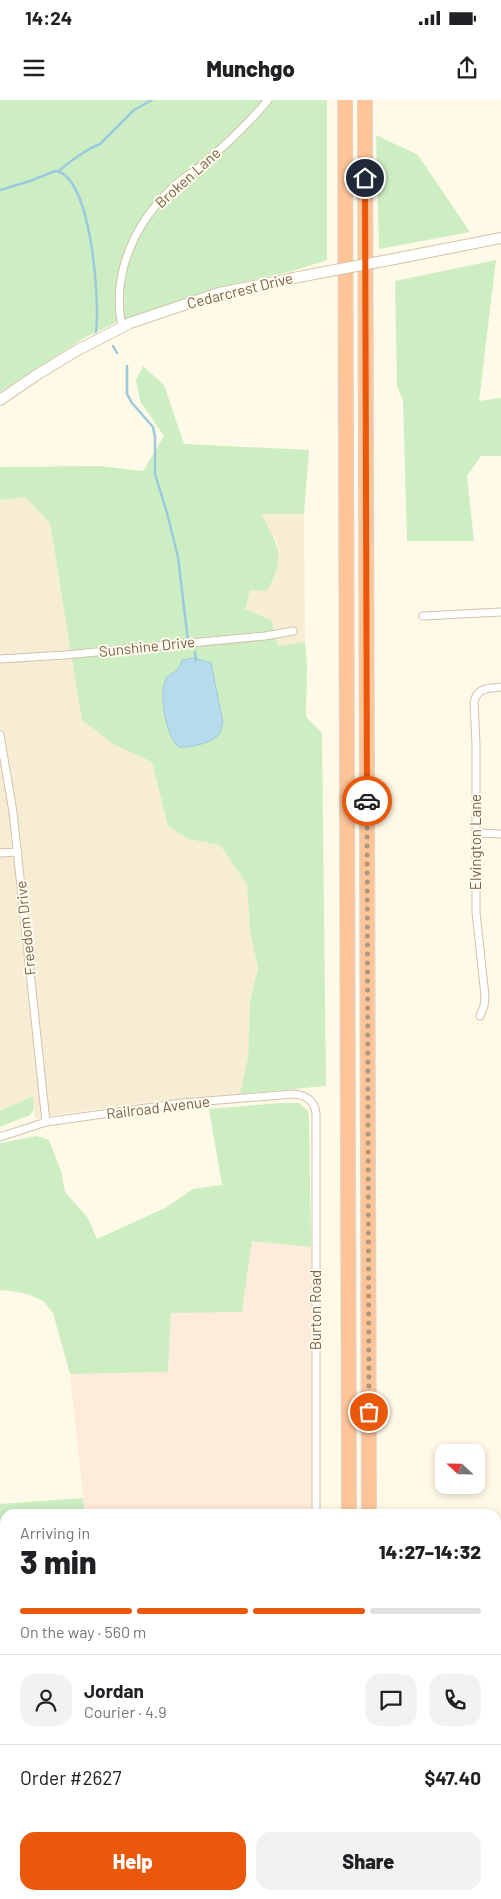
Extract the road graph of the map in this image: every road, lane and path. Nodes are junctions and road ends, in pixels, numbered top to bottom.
1 (268, 100) edge
2 (344, 100) edge
3 (365, 100) edge
4 (501, 238) edge
5 (122, 326) junction
6 (0, 400) edge
7 (501, 612) edge
8 (423, 616) dead end
9 (293, 631) dead end
10 (0, 659) edge
11 (501, 687) edge
12 (0, 735) edge
13 (476, 833) junction
14 (501, 834) edge
15 (18, 852) junction
16 (0, 853) edge
17 (480, 1016) dead end
18 (315, 1106) joint
19 (46, 1122) junction
20 (0, 1137) edge
21 (316, 1509) edge
22 (349, 1509) edge
23 (369, 1509) edge

1 - 5 street, Broken Lane
2 - 22 highway
3 - 23 highway
4 - 5 street, Cedarcrest Drive, bridge
5 - 6 street, Cedarcrest Drive
7 - 8 street
9 - 10 street, Sunshine Drive
11 - 13 street, Elvington Lane
12 - 15 street, Freedom Drive
13 - 14 street
13 - 17 street, Elvington Lane
15 - 16 street
15 - 19 street, Freedom Drive
18 - 19 street, Railroad Avenue
18 - 21 street, Burton Road
19 - 20 street, Railroad Avenue

